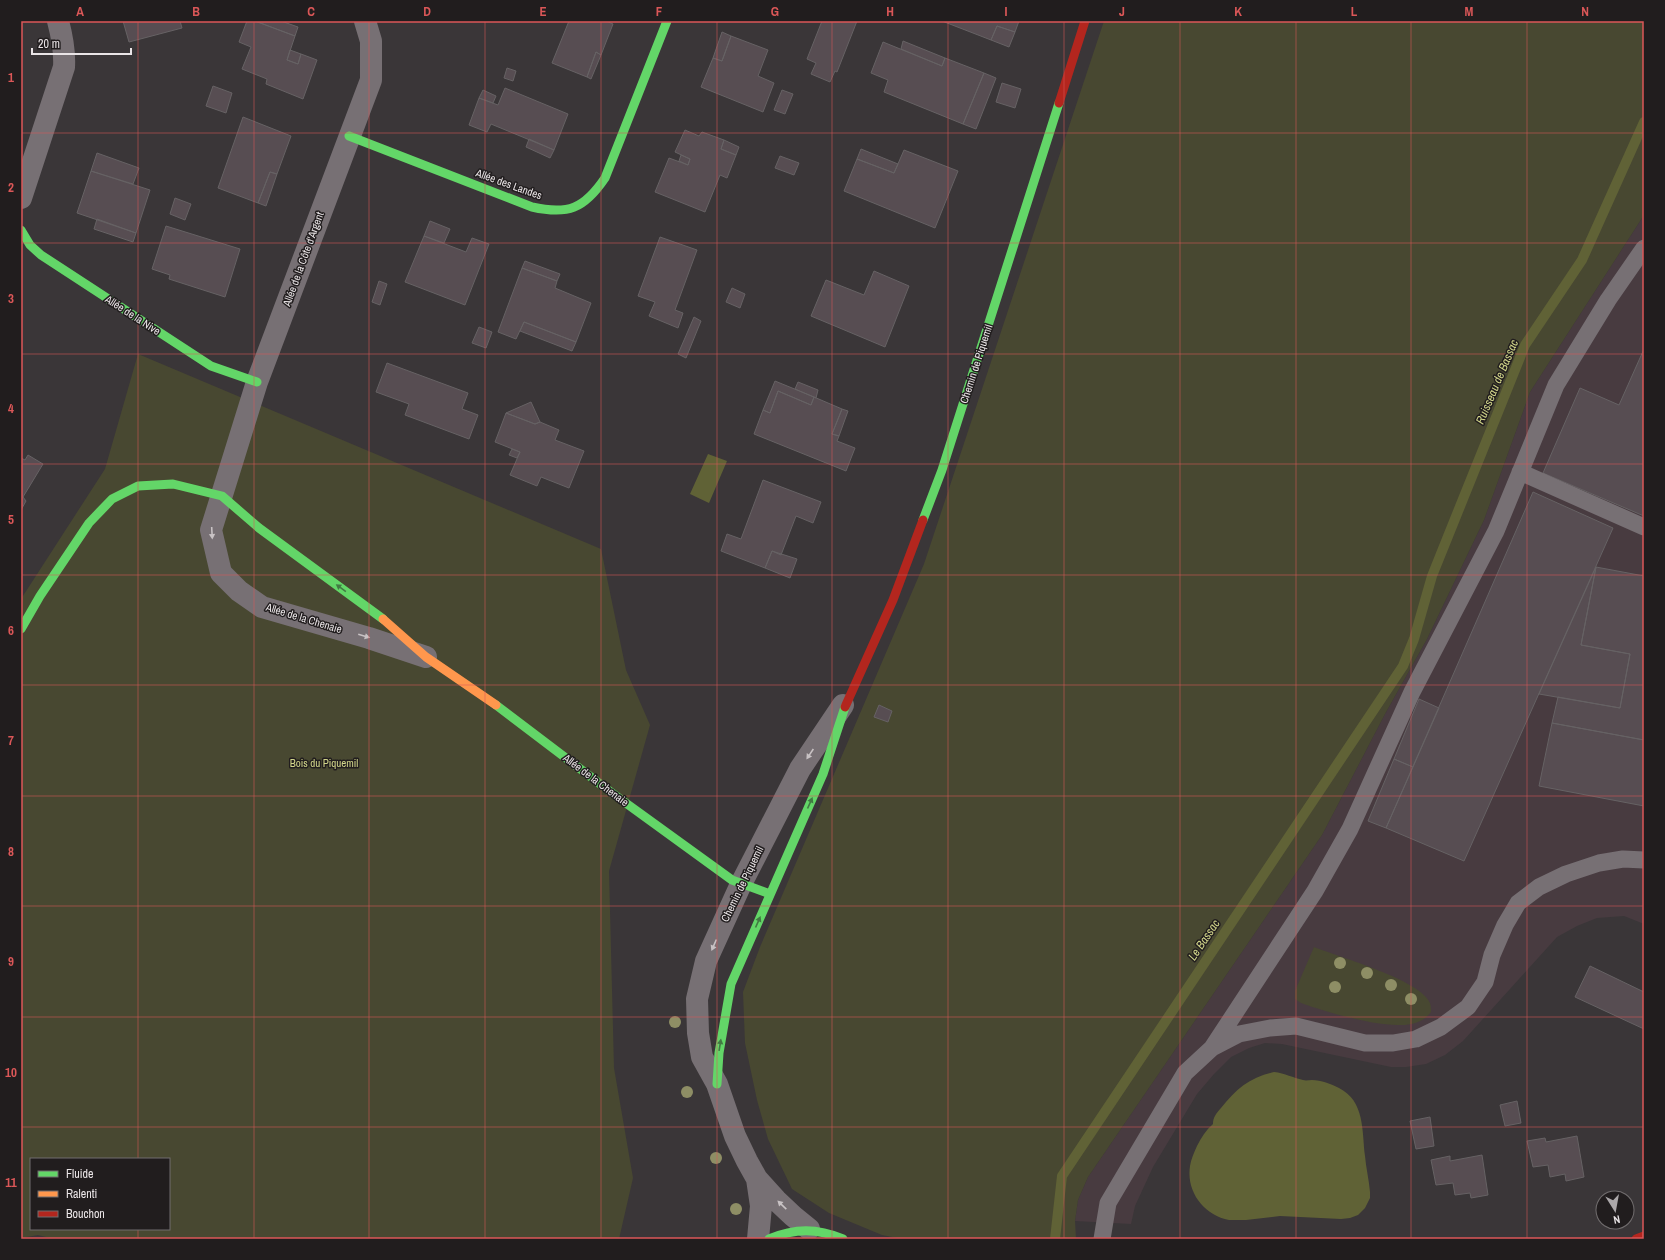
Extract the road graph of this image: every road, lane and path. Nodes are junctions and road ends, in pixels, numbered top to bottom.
1 (58, 21) edge
2 (365, 21) edge
3 (667, 21) edge
4 (1085, 21) edge
5 (349, 136) junction
6 (21, 198) edge
7 (21, 230) edge
8 (1644, 248) edge
9 (257, 382) junction
10 (1520, 472) junction
11 (222, 496) junction
12 (1644, 527) edge
13 (21, 629) edge
14 (426, 657) junction
15 (848, 699) junction
16 (1644, 860) edge
17 (741, 884) junction
18 (770, 894) junction
19 (1212, 1048) junction
20 (717, 1084) junction
21 (757, 1179) junction
22 (809, 1229) junction
23 (1644, 1236) edge
24 (758, 1239) edge
25 (769, 1239) edge
26 (843, 1239) edge
27 (1102, 1239) edge
28 (1636, 1239) edge

1 - 6 street
2 - 5 street, Allée de la Côte d'Argent
3 - 5 street, Allée des Landes
4 - 15 street, Chemin de Piquemil
5 - 9 street, Allée de la Côte d'Argent
7 - 9 street, Allée de la Nive
8 - 10 lane
9 - 11 street, Allée de la Côte d'Argent
10 - 12 lane
10 - 19 lane
11 - 13 street, Allée de la Chenaie
14 -> 11 street, Allée de la Chenaie
11 -> 14 street, Allée de la Chenaie
14 - 17 street, Allée de la Chenaie
15 -> 17 street, Chemin de Piquemil
18 -> 15 street, Chemin de Piquemil
16 - 19 lane
17 - 18 street, Allée de la Chenaie
17 -> 20 street, Chemin de Piquemil
20 -> 18 street, Chemin de Piquemil
19 - 27 lane
20 - 21 street, Chemin de Piquemil
22 -> 21 street, Chemin de Piquemil
21 - 24 street, Chemin de Piquemil
22 - 25 street
22 - 26 street
23 - 28 street

